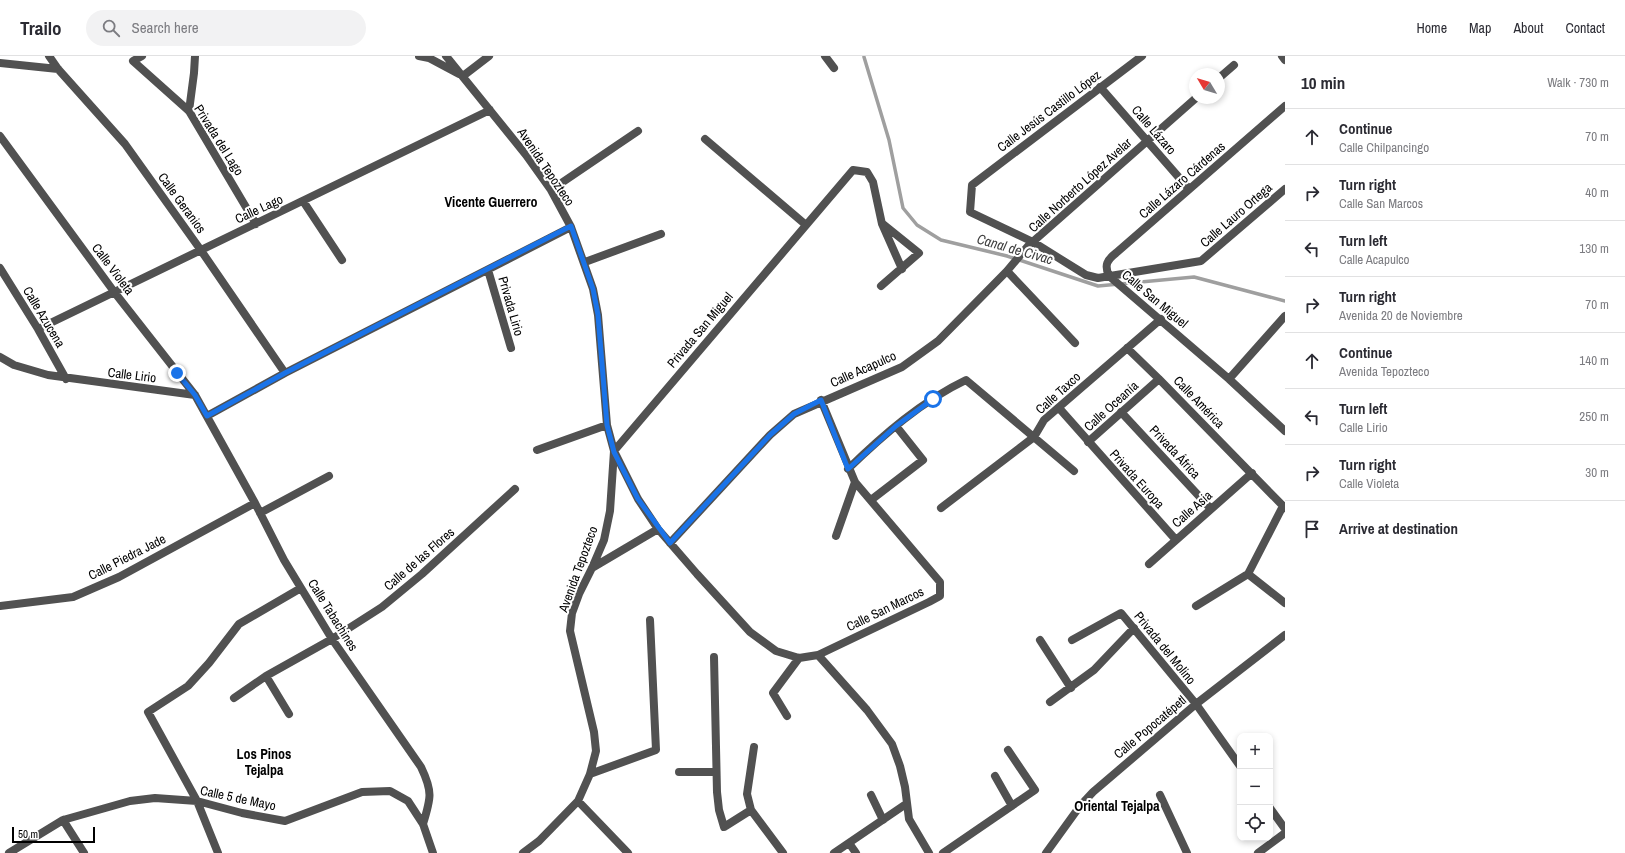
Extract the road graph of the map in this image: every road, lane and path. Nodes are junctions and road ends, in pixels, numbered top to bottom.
1 (49, 56) edge
2 (142, 56) edge
3 (194, 56) edge
4 (420, 56) edge
5 (446, 56) edge
6 (489, 56) edge
7 (825, 56) edge
8 (1142, 56) edge
9 (1282, 56) edge
10 (1285, 60) edge
11 (0, 64) edge
12 (1234, 65) dead end
13 (834, 68) dead end
14 (58, 69) junction
15 (1225, 73) edge
16 (463, 76) junction
17 (1100, 87) junction
18 (1189, 104) edge
19 (1285, 106) edge
20 (490, 110) junction
21 (189, 111) junction
22 (638, 131) dead end
23 (0, 136) edge
24 (705, 139) dead end
25 (1147, 141) junction
26 (972, 185) joint
27 (1189, 189) junction
28 (1285, 189) edge
29 (551, 190) junction
30 (304, 202) junction
31 (256, 224) junction
32 (882, 224) junction
33 (806, 225) junction
34 (571, 226) junction
35 (661, 234) dead end
36 (1031, 244) junction
37 (200, 249) junction
38 (342, 260) dead end
39 (585, 262) junction
40 (0, 268) edge
41 (902, 269) junction
42 (488, 270) junction
43 (1007, 271) junction
44 (1112, 279) junction
45 (881, 286) dead end
46 (115, 293) junction
47 (1285, 316) edge
48 (1161, 319) junction
49 (38, 329) junction
50 (1075, 343) dead end
51 (511, 348) dead end
52 (1127, 348) junction
53 (0, 357) edge
54 (285, 373) junction
55 (66, 379) junction
56 (1159, 379) junction
57 (1229, 379) junction
58 (195, 395) junction
59 (821, 400) junction
60 (1059, 408) junction
61 (1121, 412) junction
62 (207, 416) junction
63 (607, 425) junction
64 (896, 426) junction
65 (1285, 432) edge
66 (1034, 437) junction
67 (1088, 442) junction
68 (537, 450) dead end
69 (614, 452) junction
70 (1096, 452) joint
71 (848, 469) junction
72 (1074, 471) dead end
73 (1252, 474) junction
74 (329, 476) dead end
75 (855, 482) junction
76 (515, 489) dead end
77 (871, 500) junction
78 (255, 503) junction
79 (1284, 507) edge
80 (941, 508) dead end
81 (1211, 509) junction
82 (260, 513) junction
83 (658, 529) junction
84 (836, 536) dead end
85 (1176, 540) junction
86 (670, 543) junction
87 (1148, 564) dead end
88 (592, 568) junction
89 (1248, 574) junction
90 (301, 588) junction
91 (1285, 603) edge
92 (0, 606) edge
93 (1196, 606) dead end
94 (650, 620) dead end
95 (1134, 628) junction
96 (1285, 635) edge
97 (332, 639) junction
98 (1040, 640) dead end
99 (1072, 640) dead end
100 (818, 654) junction
101 (714, 657) dead end
102 (799, 658) junction
103 (266, 676) junction
104 (1071, 688) junction
105 (234, 698) dead end
106 (1050, 702) dead end
107 (1196, 704) junction
108 (289, 714) dead end
109 (787, 716) dead end
110 (754, 747) dead end
111 (1008, 750) dead end
112 (1237, 762) edge
113 (679, 772) dead end
114 (716, 772) junction
115 (590, 774) junction
116 (995, 776) dead end
117 (871, 795) dead end
118 (1160, 795) dead end
119 (197, 801) junction
120 (578, 801) junction
121 (906, 804) junction
122 (1012, 806) junction
123 (750, 810) junction
124 (1273, 812) edge
125 (63, 820) junction
126 (883, 820) junction
127 (423, 824) junction
128 (1285, 829) edge
129 (1285, 833) edge
130 (849, 843) junction
131 (9, 853) edge
132 (84, 853) edge
133 (218, 853) edge
134 (433, 853) edge
135 (523, 853) edge
136 (628, 853) edge
137 (783, 853) edge
138 (834, 853) edge
139 (856, 853) edge
140 (929, 853) edge
141 (943, 853) edge
142 (1046, 853) edge
143 (1187, 853) edge
144 (1258, 853) edge

1 - 14 street, Calle Geranios
2 - 21 street, Privada del Lago
3 - 21 street
4 - 16 street
5 - 16 street, Avenida Tepozteco
6 - 16 street
7 - 13 street
8 - 17 street, Calle Jesús Castillo López
9 - 10 street
11 - 14 street
12 - 15 street
14 - 37 street, Calle Geranios
16 - 20 street, Avenida Tepozteco
17 - 25 street, Calle Lázaro
17 - 26 street, Calle Jesús Castillo López
18 - 25 street, Calle Norberto López Avelar
19 - 27 street, Calle Lázaro Cárdenas
20 - 29 street, Avenida Tepozteco
20 - 30 street, Calle Lago
21 - 31 street, Privada del Lago
22 - 29 street
23 - 46 street, Calle Violeta
24 - 33 street
25 - 27 street, Calle Lázaro
25 - 36 street, Calle Norberto López Avelar
26 - 36 street, Calle San Miguel
27 - 44 street, Calle Lázaro Cárdenas
28 - 44 street, Calle Lauro Ortega
29 - 34 street, Avenida Tepozteco
30 - 31 street, Calle Lago
30 - 38 street
31 - 37 street, Calle Lago
32 - 33 street, Privada San Miguel
32 - 41 street
32 - 41 street
33 - 69 street, Privada San Miguel
34 - 39 street, Avenida Tepozteco
34 - 42 street
35 - 39 street
36 - 43 street, Calle Acapulco
36 - 44 street, Calle San Miguel
37 - 46 street, Calle Lago
37 - 54 street, Calle Geranios
39 - 63 street, Avenida Tepozteco
40 - 49 street, Calle Azucena
41 - 45 street
42 - 51 street, Privada Lirio
42 - 54 street
43 - 50 street
43 - 59 street, Calle Acapulco
44 - 48 street, Calle San Miguel
46 - 49 street, Calle Lago
46 - 58 street, Calle Violeta
47 - 57 street
48 - 52 street, Calle Taxco
48 - 57 street, Calle San Miguel
49 - 55 street, Calle Azucena
52 - 56 street, Calle América
52 - 60 street, Calle Taxco
53 - 55 street, Calle Lirio
54 - 62 street
55 - 58 street, Calle Lirio
56 - 61 street, Calle Oceanía
56 - 73 street, Calle América
57 - 65 street, Calle San Miguel
58 - 62 street, Calle Violeta
59 - 71 street, Calle San Marcos
59 - 86 street, Calle Acapulco
60 - 66 street, Calle Taxco
60 - 67 street
61 - 67 street, Calle Oceanía
61 - 81 street, Privada África
62 - 78 street, Calle Tabachines
63 - 68 street
63 - 69 street, Avenida Tepozteco
64 - 66 street
64 - 71 street
64 - 77 street
66 - 72 street
66 - 80 street, Calle Taxco
67 - 70 street, Calle Oceanía
69 - 83 street
69 - 88 street, Avenida Tepozteco
70 - 85 street, Privada Europa
71 - 75 street, Calle San Marcos
73 - 79 street, Calle América
73 - 81 street, Calle Asia
74 - 82 street
75 - 77 street, Calle San Marcos
75 - 84 street
76 - 97 street, Calle de las Flores
77 - 100 street, Calle San Marcos
78 - 82 street, Calle Tabachines
78 - 92 street, Calle Piedra Jade
79 - 89 street
81 - 85 street, Calle Asia
82 - 90 street, Calle Tabachines
83 - 86 street
83 - 88 street
85 - 87 street, Calle Asia
86 - 102 street
88 - 115 street, Avenida Tepozteco
89 - 91 street
89 - 93 street
90 - 97 street, Calle Tabachines
90 - 119 street
94 - 115 street
95 - 99 street, Privada del Molino
95 - 104 street
95 - 107 street, Privada del Molino
96 - 107 street, Calle Popocatépetl
97 - 103 street, Calle de las Flores
97 - 127 street, Calle Tabachines
98 - 104 street
100 - 102 street
100 - 121 street
101 - 114 street
102 - 109 street
103 - 105 street, Calle de las Flores
103 - 108 street
104 - 106 street
107 - 112 street, Privada del Molino
107 - 142 street, Calle Popocatépetl
110 - 123 street
111 - 122 street
113 - 114 street
114 - 123 street
115 - 120 street, Avenida Tepozteco
116 - 122 street
117 - 126 street
118 - 143 street
119 - 125 street, Calle 5 de Mayo
119 - 127 street, Calle 5 de Mayo
119 - 133 street
120 - 135 street
120 - 136 street
121 - 126 street
121 - 140 street
122 - 141 street
123 - 137 street
124 - 128 street
125 - 131 street, Calle 5 de Mayo
125 - 132 street
126 - 130 street
127 - 134 street, Calle 5 de Mayo
129 - 144 street
130 - 138 street
130 - 139 street

